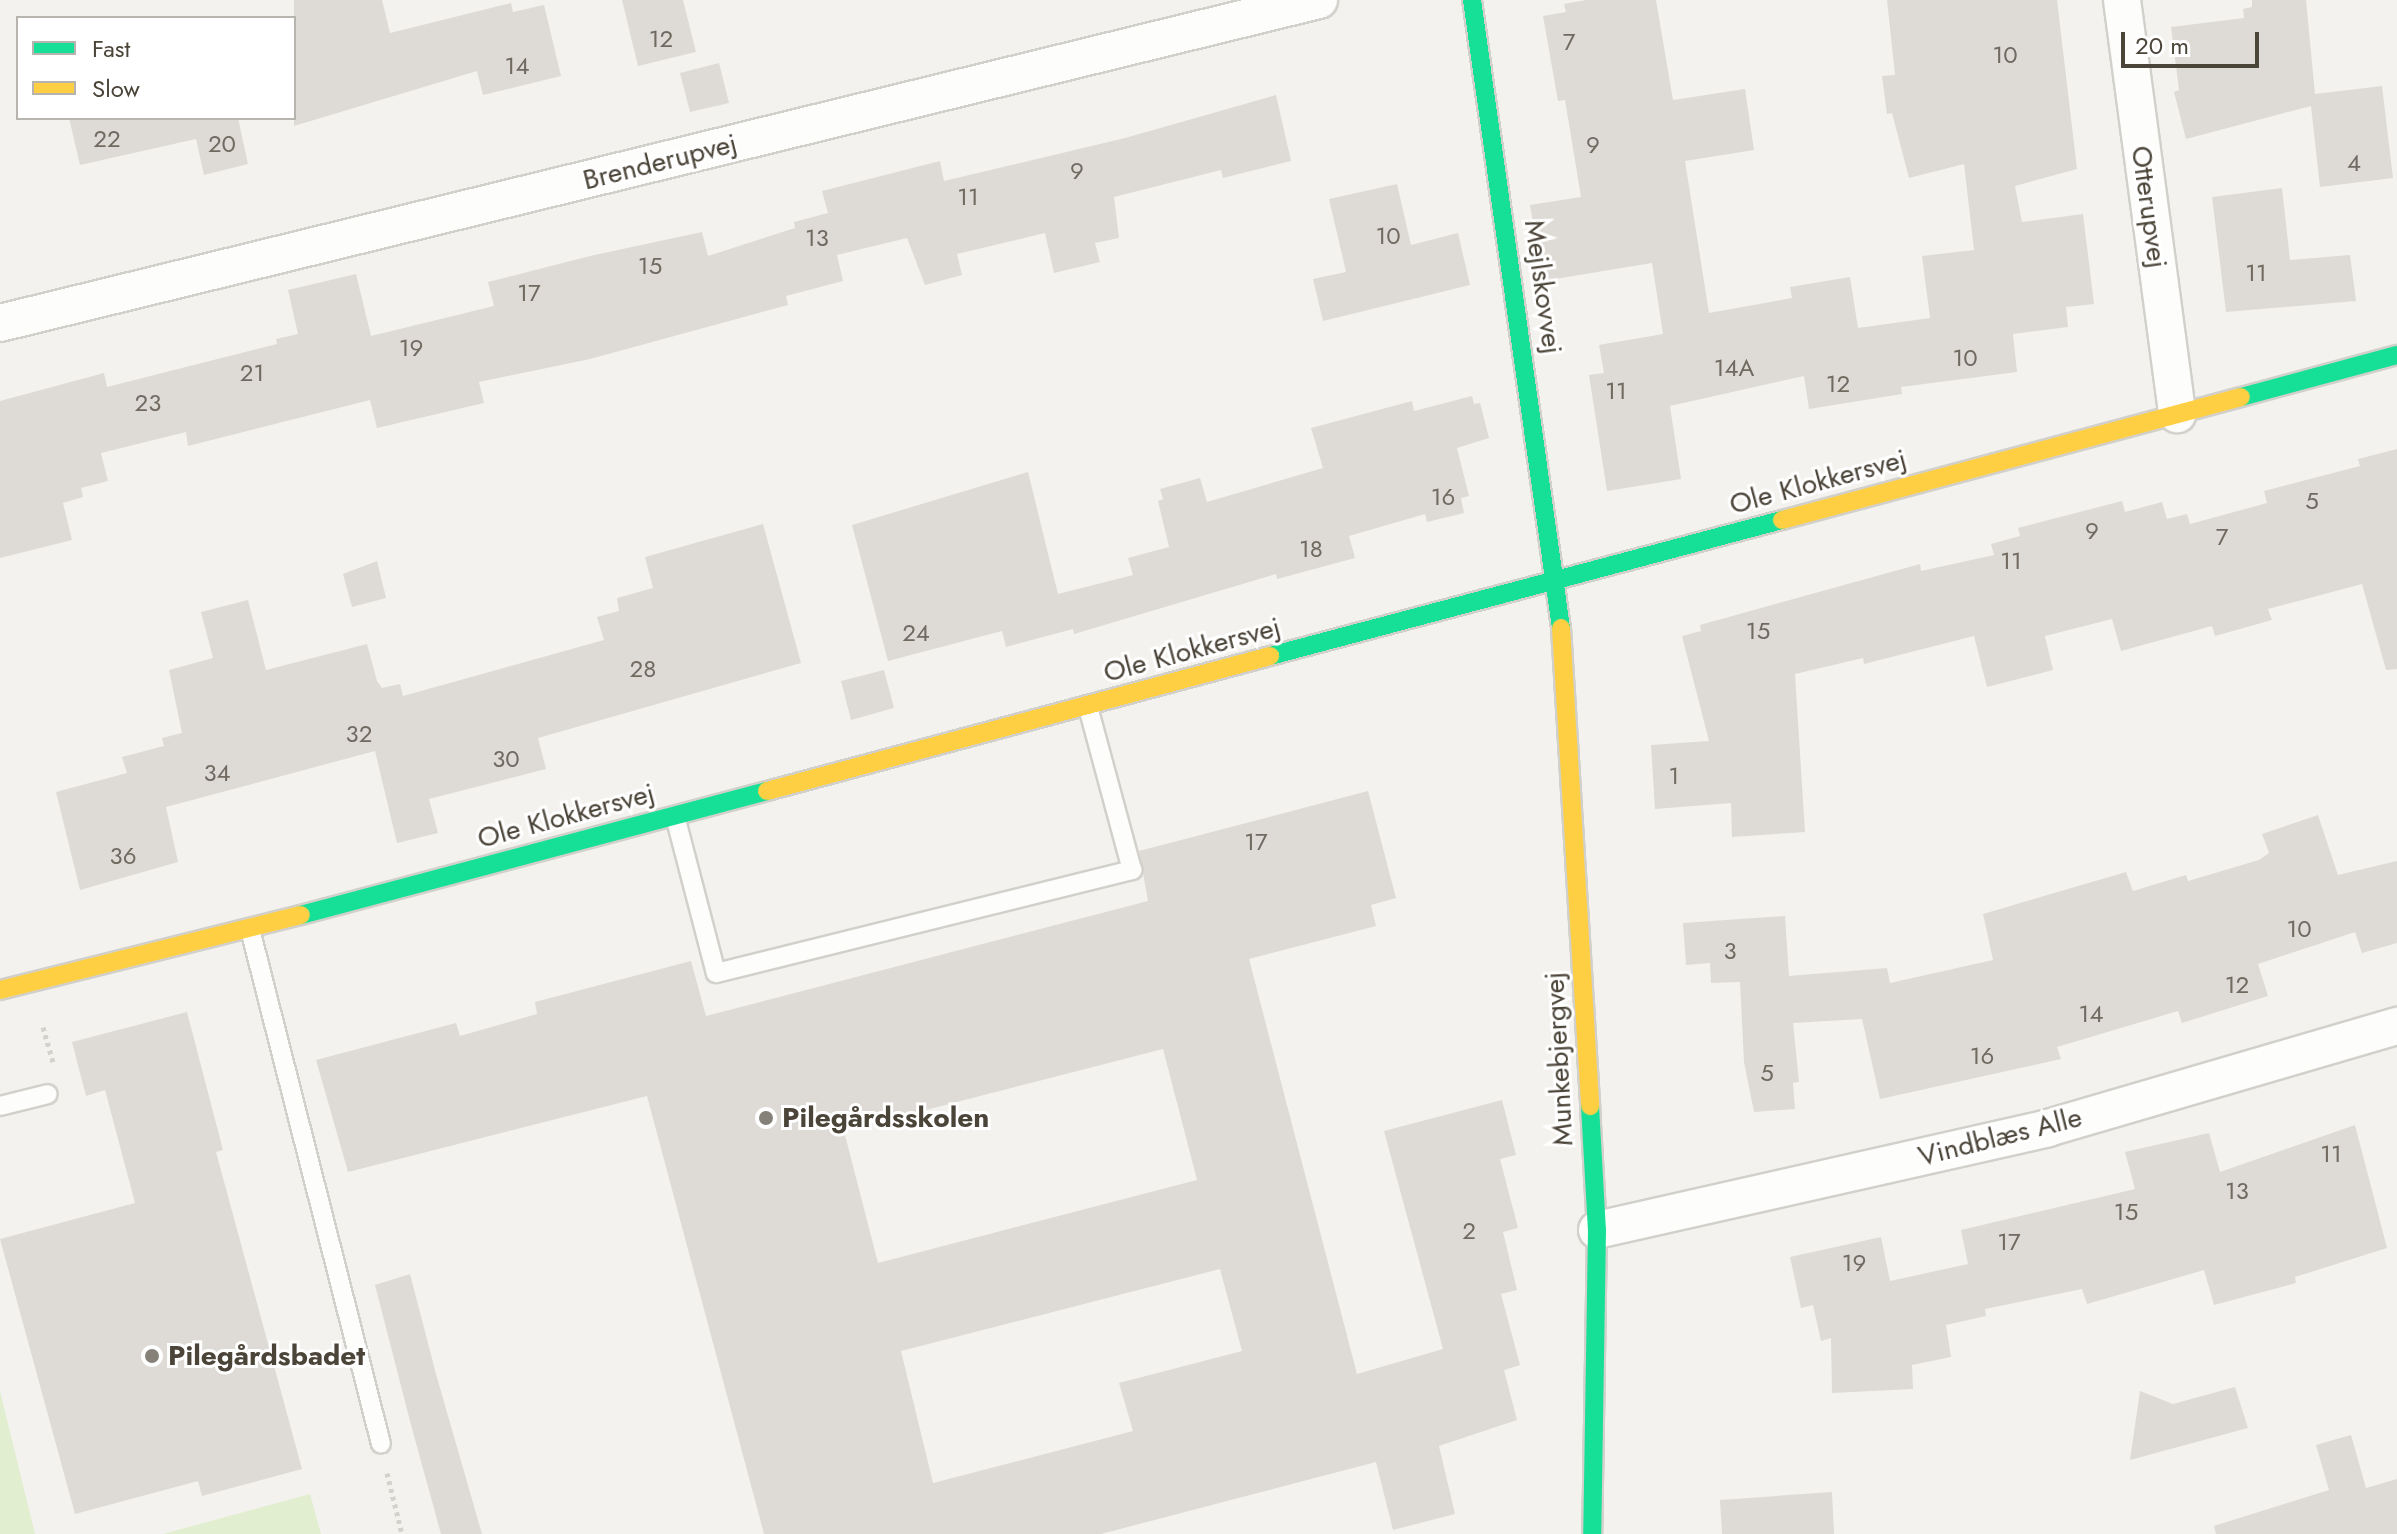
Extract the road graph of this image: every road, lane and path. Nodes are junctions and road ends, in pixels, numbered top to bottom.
1 (1319, 0) edge
2 (1472, 0) edge
3 (2122, 0) edge
4 (0, 323) edge
5 (2397, 355) edge
6 (2177, 414) junction
7 (1558, 582) junction
8 (1088, 707) junction
9 (675, 816) junction
10 (250, 929) junction
11 (32, 983) junction
12 (0, 990) edge
13 (2397, 1026) edge
14 (48, 1094) joint
15 (0, 1106) edge
16 (1597, 1230) junction
17 (381, 1444) joint
18 (402, 1534) edge
19 (1592, 1534) edge

1 - 4 street, Brenderupvej
2 - 7 street, Mejlskovvej
3 - 6 street, Otterupvej
5 - 6 street, Ole Klokkersvej
6 - 7 street, Ole Klokkersvej
7 - 8 street, Ole Klokkersvej
7 - 16 street, Munkebjergvej
8 - 9 street, Ole Klokkersvej
8 - 9 lane
9 - 10 street, Ole Klokkersvej
10 - 11 street, Ole Klokkersvej
10 - 17 lane
11 - 12 street, Ole Klokkersvej
11 - 14 path
13 - 16 street, Vindblæs Alle
14 - 15 lane
16 - 19 street, Munkebjergvej
17 - 18 path

